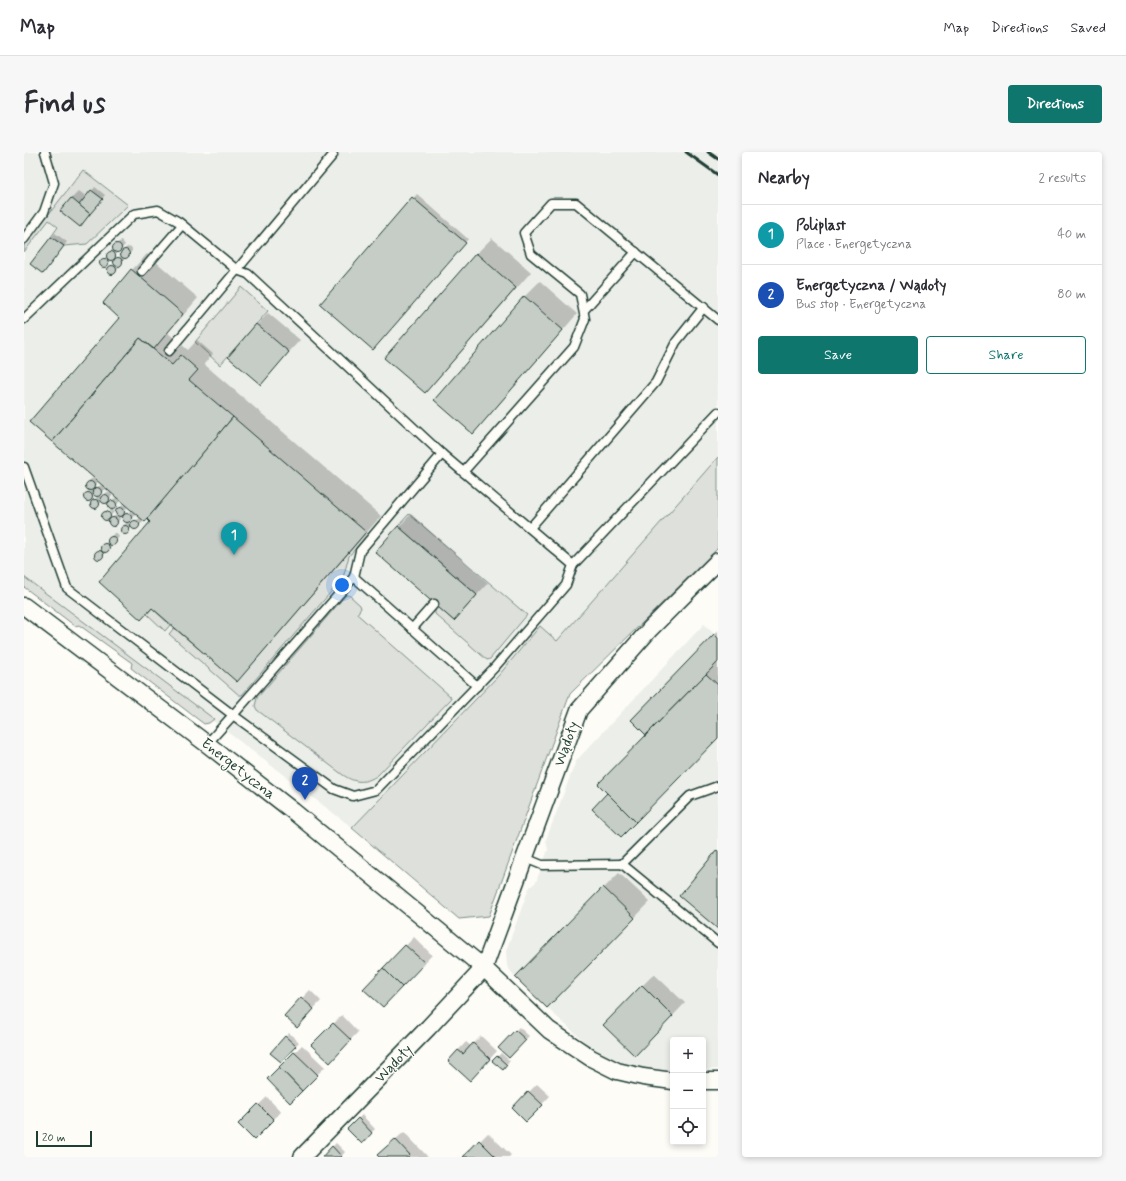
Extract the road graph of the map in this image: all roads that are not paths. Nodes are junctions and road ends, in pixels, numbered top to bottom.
1 (46, 152) edge
2 (333, 155) dead end
3 (182, 224) junction
4 (24, 239) edge
5 (636, 252) junction
6 (237, 270) junction
7 (142, 271) dead end
8 (704, 307) junction
9 (584, 310) junction
10 (24, 319) edge
11 (718, 320) edge
12 (169, 351) dead end
13 (718, 412) edge
14 (442, 454) junction
15 (24, 467) edge
16 (463, 472) junction
17 (530, 528) junction
18 (718, 561) edge
19 (573, 565) junction
20 (354, 577) junction
21 (434, 604) dead end
22 (24, 606) edge
23 (412, 629) junction
24 (477, 686) junction
25 (233, 715) junction
26 (206, 744) junction
27 (718, 786) edge
28 (525, 858) junction
29 (622, 864) junction
30 (718, 943) edge
31 (484, 968) junction
32 (670, 1080) edge
33 (706, 1081) edge
34 (718, 1081) edge
35 (302, 1157) edge

1 - 4 lane
2 - 6 lane
3 - 6 lane
3 - 7 lane
3 - 10 lane
5 - 8 lane
5 - 9 lane
5 - 9 lane
6 - 12 lane
6 - 14 lane
8 - 11 lane
8 - 17 lane
9 - 16 lane
13 - 19 lane
14 - 16 lane
14 - 20 lane
15 - 25 lane
16 - 17 lane
17 - 19 lane
18 - 28 street, Wądoły
19 - 24 lane
20 - 23 lane
20 - 25 lane
21 - 23 lane
22 - 26 street, Energetyczna
23 - 24 lane
24 - 25 lane
25 - 26 lane
26 - 31 street, Energetyczna
27 - 29 lane
28 - 29 lane
28 - 31 street, Wądoły
29 - 30 lane
31 - 32 street
31 - 35 street, Wądoły
33 - 34 street

